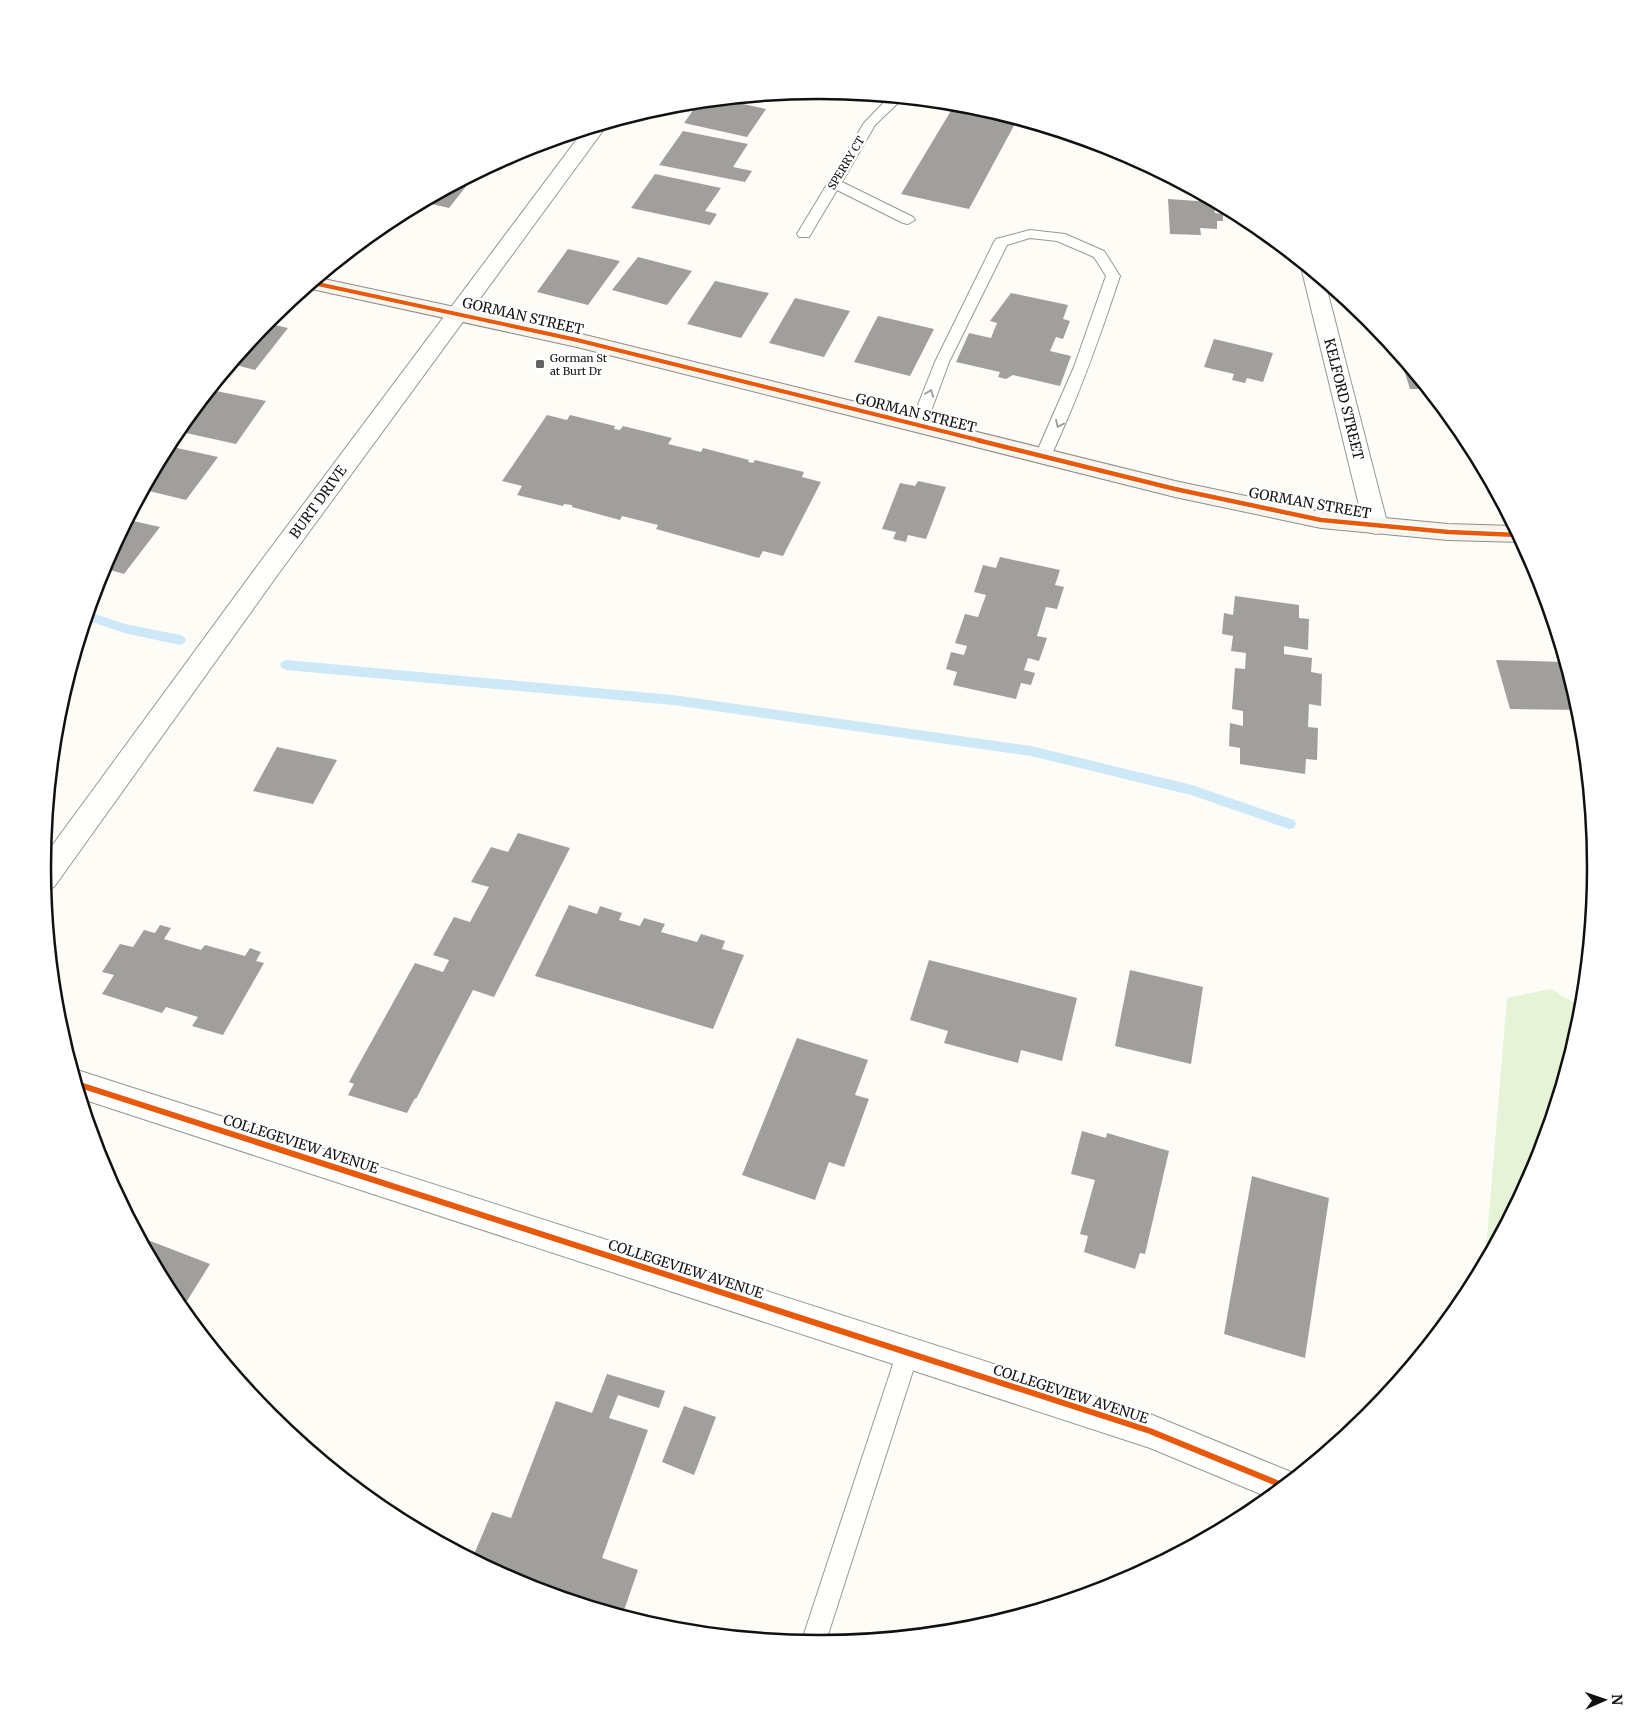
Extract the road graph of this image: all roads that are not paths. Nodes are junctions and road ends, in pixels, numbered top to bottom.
1 (891, 103) edge
2 (590, 135) edge
3 (834, 183) junction
4 (908, 220) dead end
5 (804, 234) dead end
6 (1314, 280) edge
7 (320, 284) edge
8 (458, 313) junction
9 (942, 362) joint
10 (918, 425) junction
11 (1044, 456) junction
12 (1376, 526) junction
13 (1512, 535) edge
14 (51, 869) edge
15 (83, 1086) edge
16 (908, 1352) junction
17 (1278, 1483) edge
18 (817, 1636) edge

1 - 3 lane, SPERRY CT
2 - 8 street, BURT DRIVE
3 - 4 lane
3 - 5 lane, SPERRY CT
6 - 12 street, KELFORD STREET
7 - 8 main road, GORMAN STREET
8 - 10 main road, GORMAN STREET
8 - 14 street, BURT DRIVE
10 -> 9 lane
9 -> 11 lane
10 - 11 main road, GORMAN STREET
11 - 12 main road, GORMAN STREET
12 - 13 main road, GORMAN STREET
15 - 16 street, COLLEGEVIEW AVENUE
16 - 17 street, COLLEGEVIEW AVENUE
16 - 18 lane

